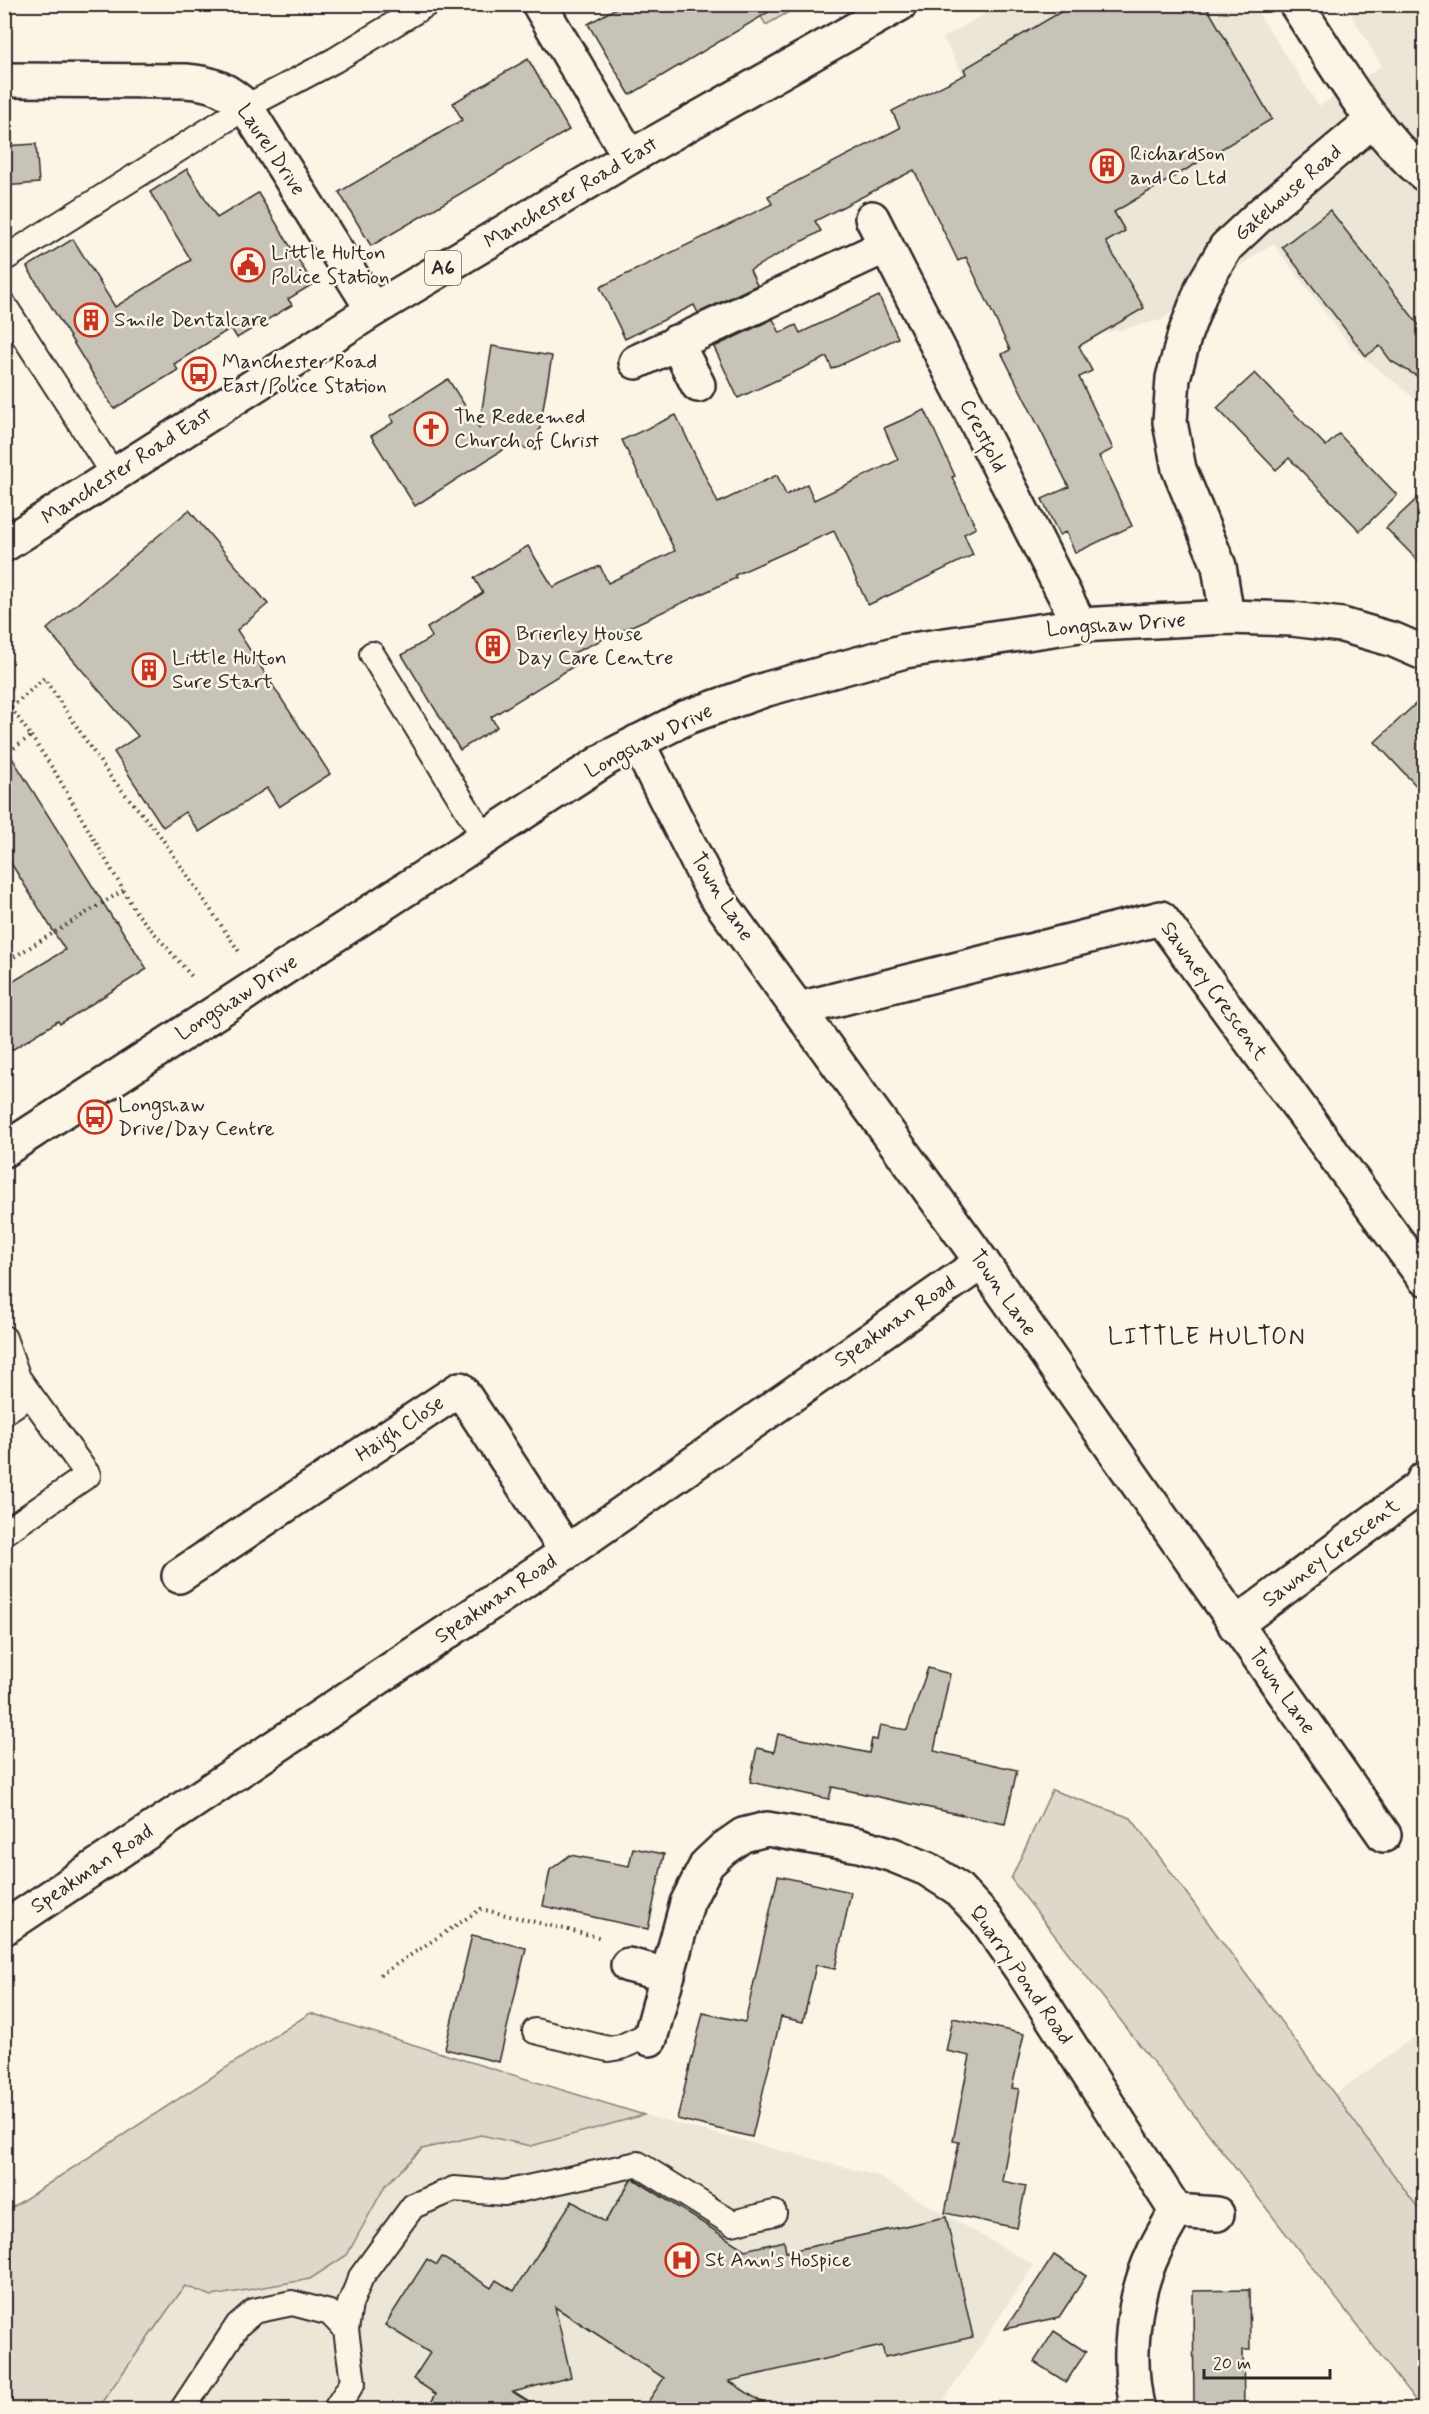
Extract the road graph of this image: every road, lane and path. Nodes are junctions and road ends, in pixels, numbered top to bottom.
1 (427, 4) edge
2 (900, 4) edge
3 (1296, 4) edge
4 (548, 7) edge
5 (4, 80) edge
6 (246, 107) junction
7 (1373, 120) junction
8 (630, 157) junction
9 (1425, 174) edge
10 (4, 260) edge
11 (4, 304) edge
12 (373, 310) junction
13 (676, 342) junction
14 (636, 362) dead end
15 (698, 385) dead end
16 (113, 474) junction
17 (4, 545) edge
18 (1227, 617) junction
19 (1080, 625) junction
20 (1425, 653) edge
21 (372, 654) dead end
22 (4, 699) edge
23 (11, 708) junction
24 (31, 736) junction
25 (637, 742) junction
26 (4, 755) edge
27 (484, 837) junction
28 (124, 890) junction
29 (4, 963) edge
30 (261, 983) junction
31 (220, 1009) junction
32 (799, 1009) junction
33 (4, 1150) edge
34 (982, 1262) junction
35 (1425, 1278) edge
36 (4, 1338) edge
37 (24, 1387) junction
38 (4, 1412) edge
39 (1425, 1479) edge
40 (4, 1533) edge
41 (567, 1552) junction
42 (179, 1576) dead end
43 (1236, 1625) junction
44 (1384, 1835) dead end
45 (4, 1928) edge
46 (628, 1965) joint
47 (380, 1975) dead end
48 (668, 1975) junction
49 (535, 2031) dead end
50 (651, 2036) joint
51 (1176, 2211) junction
52 (774, 2213) dead end
53 (1217, 2214) dead end
54 (346, 2330) junction
55 (182, 2409) edge
56 (335, 2409) edge
57 (1138, 2409) edge

1 - 6 lane
2 - 8 street, Manchester Road East / A6
3 - 7 street
4 - 8 street
5 - 6 street, Laurel Drive
6 - 10 lane
6 - 12 street, Laurel Drive
7 - 9 street
7 - 18 street, Gatehouse Road
8 - 12 street, Manchester Road East / A6
11 - 16 lane
12 - 16 street, Manchester Road East / A6
13 - 14 street, Crestfold
13 - 15 street
13 - 19 street, Crestfold
16 - 17 street, Manchester Road East / A6
18 - 19 street, Longshaw Drive
18 - 20 street, Longshaw Drive
19 - 25 street, Longshaw Drive
21 - 27 lane
22 - 23 path
23 - 24 path
23 - 30 path
24 - 26 path
24 - 28 path
25 - 27 street, Longshaw Drive
25 - 32 street, Town Lane
27 - 30 street, Longshaw Drive
28 - 29 path
28 - 31 path
30 - 31 street, Longshaw Drive
31 - 33 street, Longshaw Drive
32 - 34 street, Town Lane
32 - 35 street, Sawney Crescent
34 - 41 street, Speakman Road
34 - 43 street, Town Lane
36 - 37 lane
37 - 38 lane
37 - 40 lane
39 - 43 street, Sawney Crescent
41 - 42 street, Haigh Close
41 - 45 street, Speakman Road
43 - 44 street, Town Lane
46 - 47 path
46 - 48 street
48 - 50 street, Quarry Pond Road
48 - 51 street, Quarry Pond Road
49 - 50 lane
51 - 53 street
51 - 57 street
52 - 54 lane
54 - 55 lane
54 - 56 lane

